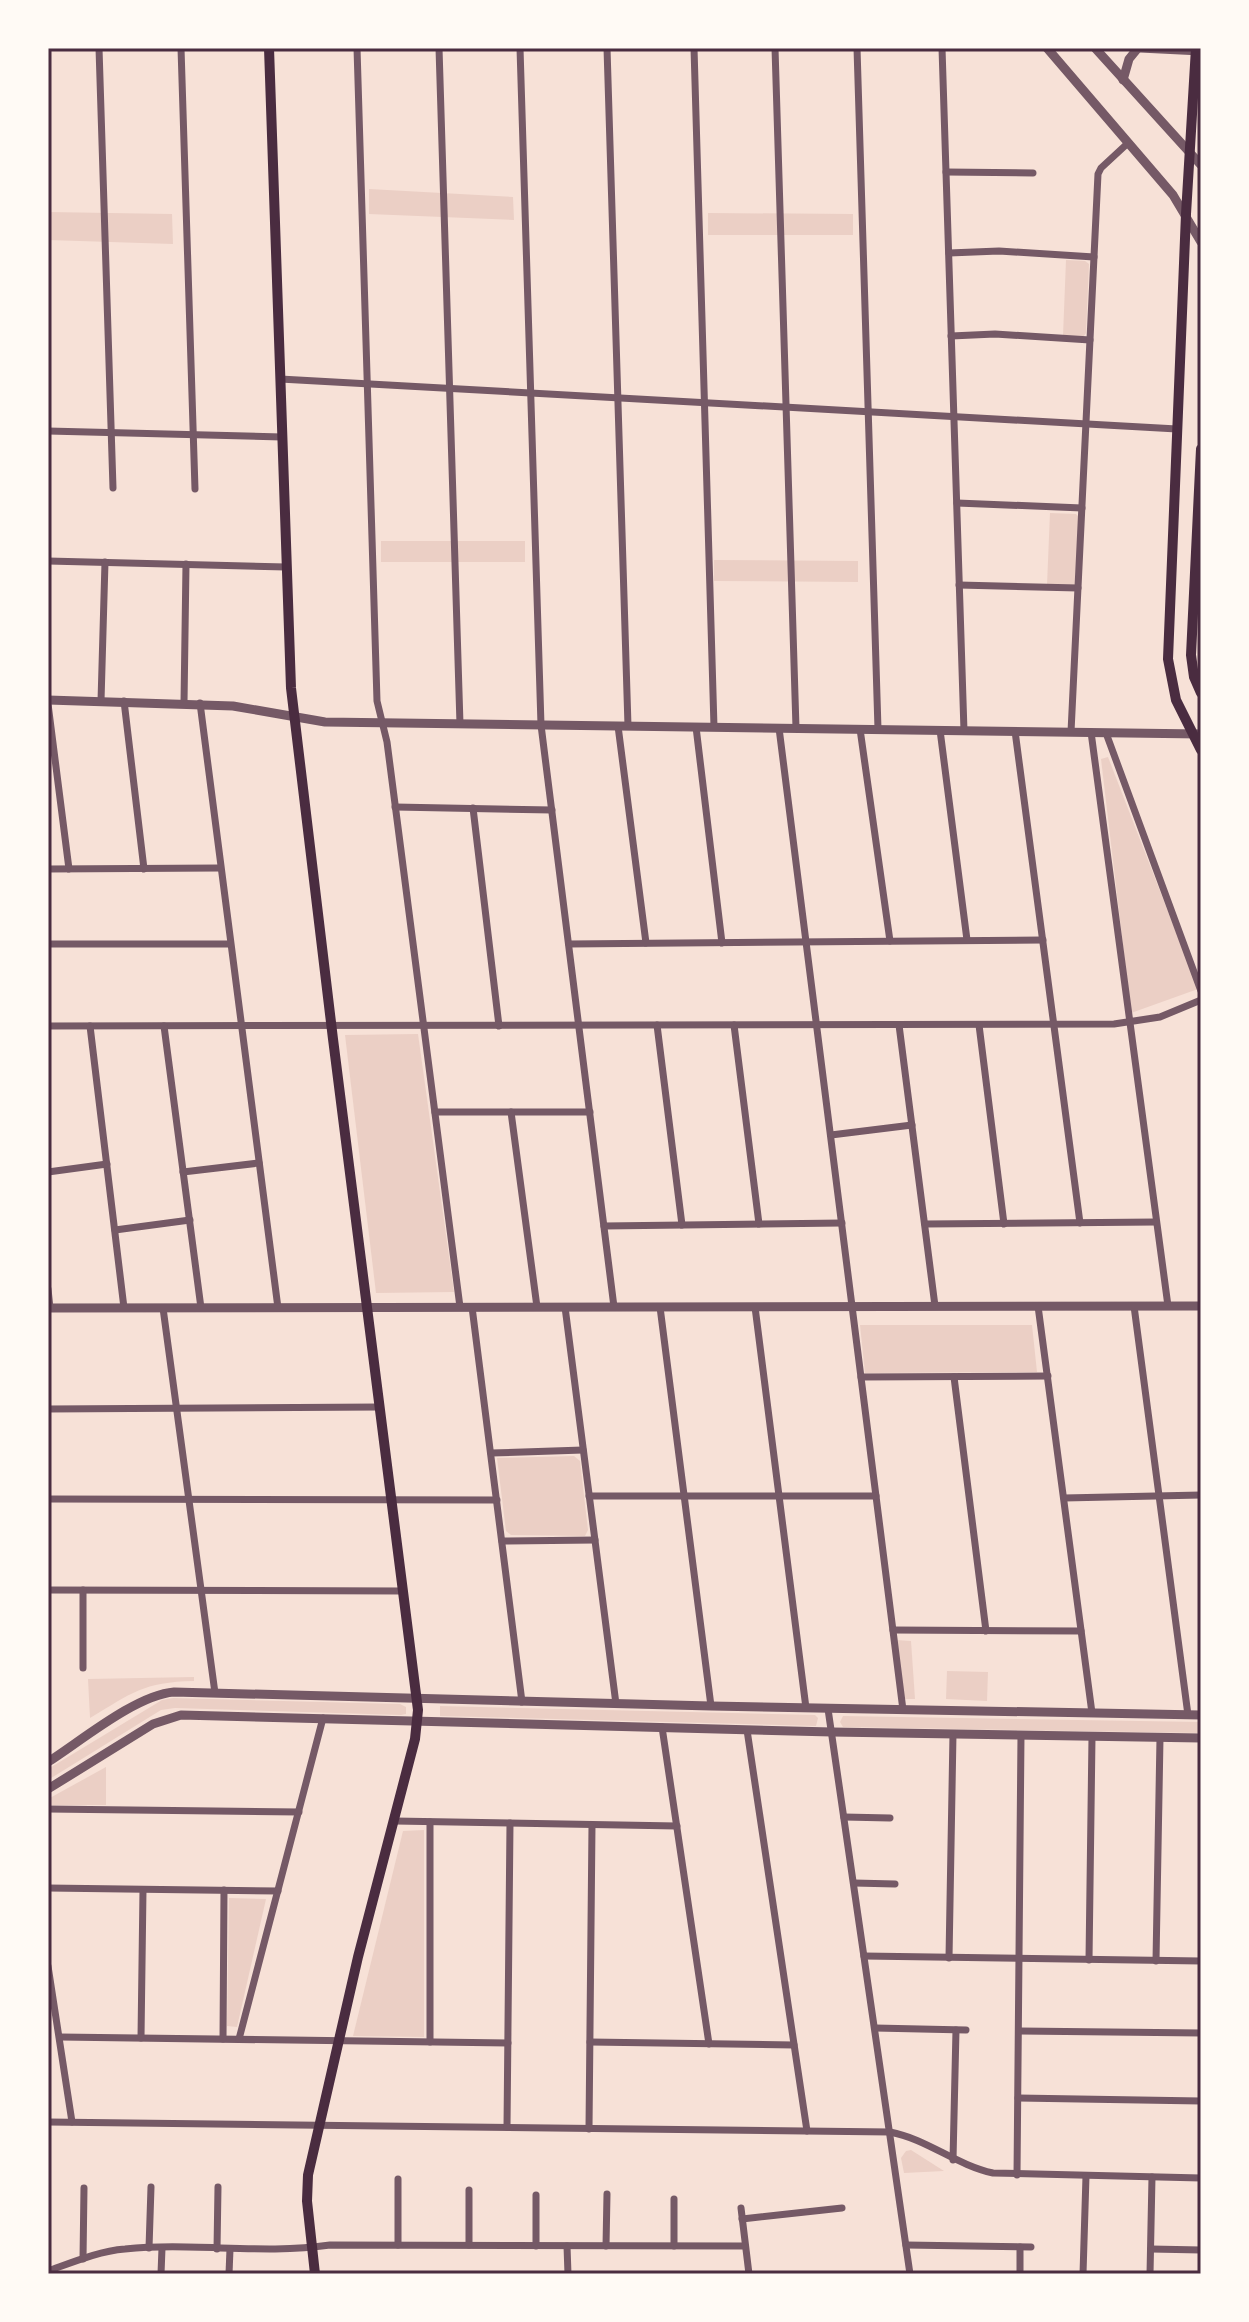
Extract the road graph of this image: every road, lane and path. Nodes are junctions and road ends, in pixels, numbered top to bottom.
1 (99, 48) edge
2 (181, 48) edge
3 (269, 48) edge
4 (357, 48) edge
5 (439, 48) edge
6 (520, 48) edge
7 (607, 48) edge
8 (694, 48) edge
9 (775, 48) edge
10 (857, 48) edge
11 (942, 48) edge
12 (1047, 48) edge
13 (1095, 48) edge
14 (1139, 48) edge
15 (1198, 50) edge
16 (1123, 80) junction
17 (1128, 143) junction
18 (1190, 153) junction
19 (1201, 165) edge
20 (946, 172) junction
21 (1033, 173) dead end
22 (1186, 214) junction
23 (1201, 242) edge
24 (949, 253) junction
25 (1094, 257) junction
26 (951, 336) junction
27 (1090, 340) junction
28 (280, 379) junction
29 (367, 384) junction
30 (449, 389) junction
31 (531, 393) junction
32 (618, 398) junction
33 (704, 403) junction
34 (785, 407) junction
35 (868, 411) junction
36 (954, 417) junction
37 (1086, 424) junction
38 (1177, 429) junction
39 (48, 431) edge
40 (111, 433) junction
41 (193, 435) junction
42 (282, 437) junction
43 (1201, 449) edge
44 (113, 488) dead end
45 (195, 489) dead end
46 (957, 503) junction
47 (1082, 508) junction
48 (48, 561) edge
49 (105, 562) junction
50 (186, 564) junction
51 (286, 567) junction
52 (959, 585) junction
53 (1078, 588) junction
54 (1201, 693) edge
55 (101, 701) junction
56 (124, 701) junction
57 (48, 702) edge
58 (184, 703) junction
59 (200, 703) junction
60 (295, 717) junction
61 (382, 723) junction
62 (460, 724) junction
63 (541, 725) junction
64 (623, 726) junction
65 (696, 727) junction
66 (714, 727) junction
67 (779, 728) junction
68 (796, 728) junction
69 (860, 729) junction
70 (878, 729) junction
71 (940, 730) junction
72 (964, 731) junction
73 (1015, 731) junction
74 (1071, 732) junction
75 (1091, 732) junction
76 (1106, 733) junction
77 (1196, 734) edge
78 (1201, 750) edge
79 (395, 807) junction
80 (473, 808) junction
81 (552, 810) junction
82 (220, 868) junction
83 (48, 869) edge
84 (69, 869) junction
85 (144, 869) junction
86 (967, 940) junction
87 (1043, 940) junction
88 (890, 941) junction
89 (807, 942) junction
90 (646, 943) junction
91 (722, 943) junction
92 (48, 944) edge
93 (230, 944) junction
94 (569, 944) junction
95 (1201, 991) edge
96 (1201, 1000) edge
97 (1131, 1023) junction
98 (1054, 1024) junction
99 (424, 1025) junction
100 (579, 1025) junction
101 (657, 1025) junction
102 (734, 1025) junction
103 (817, 1025) junction
104 (899, 1025) junction
105 (979, 1025) junction
106 (48, 1026) edge
107 (90, 1026) junction
108 (164, 1026) junction
109 (240, 1026) junction
110 (331, 1026) junction
111 (499, 1026) junction
112 (435, 1112) junction
113 (511, 1112) junction
114 (590, 1112) junction
115 (912, 1125) junction
116 (831, 1135) junction
117 (259, 1163) junction
118 (107, 1164) junction
119 (48, 1172) edge
120 (183, 1172) junction
121 (190, 1220) junction
122 (1156, 1222) junction
123 (842, 1223) junction
124 (1080, 1223) junction
125 (759, 1224) junction
126 (925, 1224) junction
127 (1004, 1224) junction
128 (682, 1225) junction
129 (604, 1226) junction
130 (115, 1230) junction
131 (48, 1289) edge
132 (853, 1306) junction
133 (935, 1306) junction
134 (1038, 1306) junction
135 (1134, 1306) junction
136 (1168, 1306) junction
137 (1201, 1306) edge
138 (367, 1307) junction
139 (460, 1307) junction
140 (472, 1307) junction
141 (537, 1307) junction
142 (565, 1307) junction
143 (614, 1307) junction
144 (660, 1307) junction
145 (755, 1307) junction
146 (49, 1308) edge
147 (124, 1308) junction
148 (163, 1308) junction
149 (201, 1308) junction
150 (278, 1308) junction
151 (1048, 1376) junction
152 (861, 1377) junction
153 (954, 1377) junction
154 (380, 1407) junction
155 (177, 1408) junction
156 (48, 1409) edge
157 (583, 1450) junction
158 (491, 1453) junction
159 (1201, 1495) edge
160 (589, 1496) junction
161 (684, 1496) junction
162 (779, 1496) junction
163 (876, 1496) junction
164 (1159, 1496) junction
165 (1064, 1498) junction
166 (48, 1499) edge
167 (189, 1500) junction
168 (392, 1500) junction
169 (497, 1500) junction
170 (595, 1540) junction
171 (502, 1541) junction
172 (48, 1590) edge
173 (83, 1590) junction
174 (201, 1590) junction
175 (403, 1591) junction
176 (893, 1630) junction
177 (986, 1631) junction
178 (1081, 1631) junction
179 (83, 1668) dead end
180 (215, 1693) junction
181 (417, 1699) junction
182 (522, 1702) junction
183 (616, 1704) junction
184 (711, 1706) junction
185 (806, 1708) junction
186 (828, 1709) junction
187 (903, 1710) junction
188 (1092, 1713) junction
189 (1188, 1715) junction
190 (1201, 1715) edge
191 (323, 1718) junction
192 (418, 1721) junction
193 (662, 1727) junction
194 (747, 1730) junction
195 (832, 1732) junction
196 (953, 1734) junction
197 (1021, 1735) junction
198 (1092, 1737) junction
199 (1160, 1738) junction
200 (1201, 1738) edge
201 (48, 1762) edge
202 (48, 1789) edge
203 (48, 1809) edge
204 (299, 1812) junction
205 (844, 1817) junction
206 (890, 1818) dead end
207 (395, 1821) junction
208 (430, 1822) junction
209 (510, 1823) junction
210 (592, 1825) junction
211 (677, 1826) junction
212 (854, 1883) junction
213 (895, 1884) dead end
214 (48, 1888) edge
215 (143, 1890) junction
216 (224, 1890) junction
217 (278, 1891) junction
218 (864, 1956) junction
219 (949, 1958) junction
220 (1019, 1959) junction
221 (1089, 1960) junction
222 (1156, 1961) junction
223 (1201, 1961) edge
224 (48, 1966) edge
225 (875, 2028) junction
226 (956, 2030) junction
227 (966, 2030) dead end
228 (1020, 2031) junction
229 (1201, 2033) edge
230 (60, 2037) junction
231 (141, 2038) junction
232 (223, 2039) junction
233 (239, 2039) junction
234 (340, 2041) junction
235 (430, 2042) junction
236 (590, 2042) junction
237 (508, 2043) junction
238 (709, 2044) junction
239 (794, 2045) junction
240 (1018, 2098) junction
241 (1201, 2101) edge
242 (48, 2122) edge
243 (72, 2122) junction
244 (322, 2125) junction
245 (507, 2127) junction
246 (589, 2129) junction
247 (807, 2131) junction
248 (890, 2132) junction
249 (953, 2160) junction
250 (1017, 2175) junction
251 (1086, 2176) junction
252 (1152, 2177) junction
253 (1201, 2178) edge
254 (398, 2179) dead end
255 (151, 2187) dead end
256 (218, 2187) dead end
257 (84, 2188) dead end
258 (469, 2190) dead end
259 (607, 2194) dead end
260 (536, 2195) dead end
261 (674, 2199) dead end
262 (741, 2208) dead end
263 (842, 2208) dead end
264 (742, 2219) junction
265 (398, 2245) junction
266 (469, 2245) junction
267 (906, 2245) junction
268 (536, 2246) junction
269 (567, 2246) junction
270 (606, 2246) junction
271 (674, 2246) junction
272 (745, 2246) junction
273 (1020, 2247) junction
274 (1031, 2247) dead end
275 (149, 2248) junction
276 (162, 2248) junction
277 (312, 2248) junction
278 (217, 2249) junction
279 (230, 2249) junction
280 (1151, 2249) junction
281 (1201, 2250) edge
282 (83, 2259) junction
283 (48, 2271) edge
284 (161, 2274) edge
285 (229, 2274) edge
286 (315, 2274) edge
287 (568, 2274) edge
288 (749, 2274) edge
289 (910, 2274) edge
290 (1020, 2274) edge
291 (1083, 2274) edge
292 (1150, 2274) edge

1 - 40 street
2 - 41 street
3 - 28 main road
4 - 29 street
5 - 30 street
6 - 31 street
7 - 32 street
8 - 33 street
9 - 34 street
10 - 35 street
11 - 20 street
12 - 17 street
13 - 16 street
14 - 15 street
14 - 16 street
15 - 18 main road
16 - 18 street
17 - 22 street
17 - 25 street
18 - 19 street
18 - 22 main road
20 - 21 street
20 - 24 street
22 - 23 street
22 - 38 main road
24 - 25 street
24 - 26 street
25 - 27 street
26 - 27 street
26 - 36 street
27 - 37 street
28 - 29 street
28 - 42 main road
29 - 30 street
29 - 61 street
30 - 31 street
30 - 62 street
31 - 32 street
31 - 63 street
32 - 33 street
32 - 64 street
33 - 34 street
33 - 66 street
34 - 35 street
34 - 68 street
35 - 36 street
35 - 70 street
36 - 37 street
36 - 46 street
37 - 38 street
37 - 47 street
38 - 77 main road
39 - 40 street
40 - 41 street
40 - 44 street
41 - 42 street
41 - 45 street
42 - 51 main road
43 - 54 main road
46 - 47 street
46 - 52 street
47 - 53 street
48 - 49 street
49 - 50 street
49 - 55 street
50 - 51 street
50 - 58 street
51 - 60 main road
52 - 53 street
52 - 72 street
53 - 74 street
55 - 56 street
55 - 57 street
56 - 58 street
56 - 85 street
57 - 84 street
58 - 59 street
59 - 60 street
59 - 82 street
60 - 61 street
60 - 110 main road
61 - 62 street
61 - 79 street
62 - 63 street
63 - 64 street
63 - 81 street
64 - 65 street
64 - 90 street
65 - 66 street
65 - 91 street
66 - 67 street
67 - 68 street
67 - 89 street
68 - 69 street
69 - 70 street
69 - 88 street
70 - 71 street
71 - 72 street
71 - 86 street
72 - 73 street
73 - 74 street
73 - 87 street
74 - 75 street
75 - 76 street
75 - 97 street
76 - 77 street
76 - 95 street
77 - 78 main road
79 - 80 street
79 - 99 street
80 - 81 street
80 - 111 street
81 - 94 street
82 - 85 street
82 - 93 street
83 - 84 street
84 - 85 street
86 - 87 street
86 - 88 street
87 - 98 street
88 - 89 street
89 - 91 street
89 - 103 street
90 - 91 street
90 - 94 street
92 - 93 street
93 - 109 street
94 - 100 street
96 - 97 street
97 - 98 street
97 - 122 street
98 - 105 street
98 - 124 street
99 - 110 street
99 - 111 street
99 - 112 street
100 - 101 street
100 - 111 street
100 - 114 street
101 - 102 street
101 - 128 street
102 - 103 street
102 - 125 street
103 - 104 street
103 - 116 street
104 - 105 street
104 - 115 street
105 - 127 street
106 - 107 street
107 - 108 street
107 - 118 street
108 - 109 street
108 - 120 street
109 - 110 street
109 - 117 street
110 - 138 main road
112 - 113 street
112 - 139 street
113 - 114 street
113 - 141 street
114 - 129 street
115 - 116 street
115 - 126 street
116 - 123 street
117 - 120 street
117 - 150 street
118 - 119 street
118 - 130 street
120 - 121 street
121 - 130 street
121 - 149 street
122 - 124 street
122 - 136 street
123 - 125 street
123 - 132 street
124 - 127 street
125 - 128 street
126 - 127 street
126 - 133 street
128 - 129 street
129 - 143 street
130 - 147 street
131 - 146 street
132 - 133 street
132 - 145 street
132 - 152 street
133 - 134 street
134 - 135 street
134 - 151 street
135 - 136 street
135 - 164 street
136 - 137 street
138 - 139 street
138 - 150 street
138 - 154 main road
139 - 140 street
140 - 141 street
140 - 158 street
141 - 142 street
142 - 143 street
142 - 157 street
143 - 144 street
144 - 145 street
144 - 161 street
145 - 162 street
146 - 147 street
147 - 148 street
148 - 149 street
148 - 155 street
149 - 150 street
151 - 153 street
151 - 165 street
152 - 153 street
152 - 163 street
153 - 177 street
154 - 155 street
154 - 168 main road
155 - 156 street
155 - 167 street
157 - 158 street
157 - 160 street
158 - 169 street
159 - 164 street
160 - 161 street
160 - 170 street
161 - 162 street
161 - 184 street
162 - 163 street
162 - 185 street
163 - 176 street
164 - 165 street
164 - 189 street
165 - 178 street
166 - 167 street
167 - 168 street
167 - 174 street
168 - 169 street
168 - 175 main road
169 - 171 street
170 - 171 street
170 - 183 street
171 - 182 street
172 - 173 street
173 - 174 street
173 - 179 street
174 - 175 street
174 - 180 street
175 - 181 main road
176 - 177 street
176 - 187 street
177 - 178 street
178 - 188 street
180 - 181 street
180 - 201 street
181 - 182 street
181 - 192 main road
182 - 183 street
183 - 184 street
184 - 185 street
185 - 186 street
186 - 187 street
186 - 195 street
187 - 188 street
188 - 189 street
189 - 190 street
191 - 192 street
191 - 202 street
191 - 204 street
192 - 193 street
192 - 207 main road
193 - 194 street
193 - 211 street
194 - 195 street
194 - 239 street
195 - 196 street
195 - 205 street
196 - 197 street
196 - 219 street
197 - 198 street
197 - 220 street
198 - 199 street
198 - 221 street
199 - 200 street
199 - 222 street
203 - 204 street
204 - 217 street
205 - 206 street
205 - 212 street
207 - 208 street
207 - 234 main road
208 - 209 street
208 - 235 street
209 - 210 street
209 - 237 street
210 - 211 street
210 - 236 street
211 - 238 street
212 - 213 street
212 - 218 street
214 - 215 street
215 - 216 street
215 - 231 street
216 - 217 street
216 - 232 street
217 - 233 street
218 - 219 street
218 - 225 street
219 - 220 street
220 - 221 street
220 - 228 street
221 - 222 street
222 - 223 street
224 - 230 street
225 - 226 street
225 - 248 street
226 - 227 street
226 - 249 street
228 - 229 street
228 - 240 street
230 - 231 street
230 - 243 street
231 - 232 street
232 - 233 street
233 - 234 street
234 - 235 street
234 - 244 main road
235 - 237 street
236 - 238 street
236 - 246 street
237 - 245 street
238 - 239 street
239 - 247 street
240 - 241 street
240 - 250 street
242 - 243 street
243 - 244 street
244 - 245 street
244 - 277 main road
245 - 246 street
246 - 247 street
247 - 248 street
248 - 249 street
248 - 267 street
249 - 250 street
250 - 251 street
251 - 252 street
251 - 291 street
252 - 253 street
252 - 280 street
254 - 265 street
255 - 275 street
256 - 278 street
257 - 282 street
258 - 266 street
259 - 270 street
260 - 268 street
261 - 271 street
262 - 264 street
263 - 264 street
264 - 272 street
265 - 266 street
265 - 277 street
266 - 268 street
267 - 273 street
267 - 289 street
268 - 269 street
269 - 270 street
269 - 287 street
270 - 271 street
271 - 272 street
272 - 288 street
273 - 274 street
273 - 290 street
275 - 276 street
275 - 282 street
276 - 278 street
276 - 284 street
277 - 279 street
277 - 286 main road
278 - 279 street
279 - 285 street
280 - 281 street
280 - 292 street
282 - 283 street

